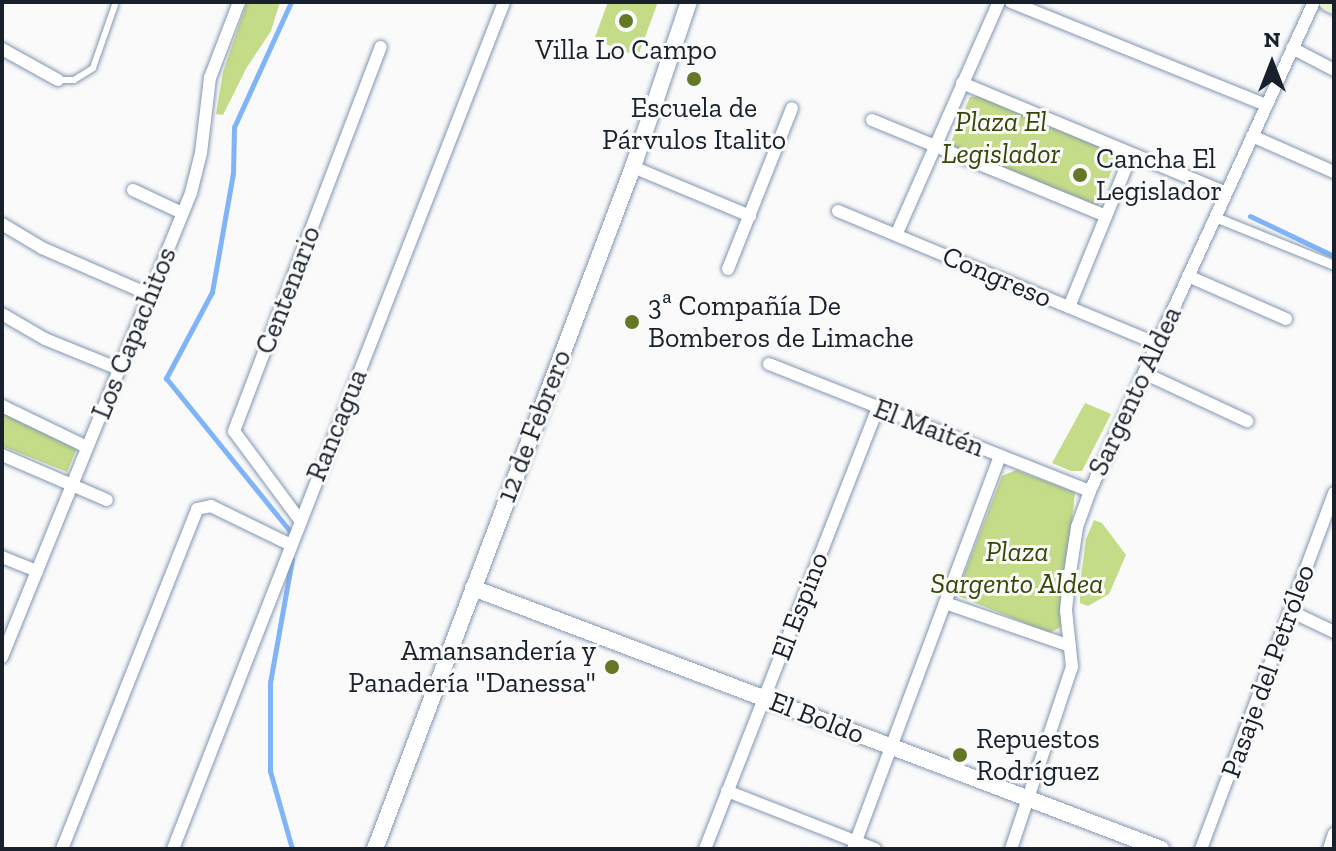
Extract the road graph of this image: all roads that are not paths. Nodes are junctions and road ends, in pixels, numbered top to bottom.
1 (239, 2) edge
2 (504, 2) edge
3 (689, 2) edge
4 (999, 2) edge
5 (1011, 2) edge
6 (1314, 2) edge
7 (1328, 2) edge
8 (115, 5) dead end
9 (1334, 5) edge
10 (381, 47) dead end
11 (1292, 48) junction
12 (2, 49) edge
13 (1334, 70) edge
14 (58, 80) joint
15 (962, 83) junction
16 (1266, 105) junction
17 (792, 108) dead end
18 (872, 120) dead end
19 (1252, 136) junction
20 (935, 147) junction
21 (1131, 155) junction
22 (633, 167) junction
23 (1334, 172) edge
24 (133, 190) dead end
25 (1226, 193) junction
26 (838, 211) dead end
27 (182, 213) junction
28 (750, 216) junction
29 (1106, 216) junction
30 (1215, 217) junction
31 (2, 224) edge
32 (897, 233) junction
33 (1334, 265) edge
34 (728, 269) dead end
35 (1188, 276) junction
36 (150, 295) junction
37 (1069, 307) junction
38 (2, 314) edge
39 (1286, 319) dead end
40 (1157, 344) junction
41 (769, 364) dead end
42 (119, 369) junction
43 (1144, 373) junction
44 (2, 406) edge
45 (878, 408) junction
46 (1247, 421) dead end
47 (87, 447) junction
48 (2, 455) edge
49 (1000, 456) junction
50 (72, 485) junction
51 (1090, 491) junction
52 (1334, 493) edge
53 (107, 500) dead end
54 (294, 533) junction
55 (2, 557) edge
56 (37, 571) junction
57 (473, 588) junction
58 (945, 603) junction
59 (1290, 611) junction
60 (1334, 632) edge
61 (1070, 646) junction
62 (3, 651) edge
63 (764, 698) junction
64 (891, 747) junction
65 (727, 791) junction
66 (1030, 799) junction
67 (1334, 834) edge
68 (854, 845) edge
69 (62, 849) edge
70 (173, 849) edge
71 (375, 849) edge
72 (705, 849) edge
73 (875, 849) edge
74 (1011, 849) edge
75 (1161, 849) edge
76 (1201, 849) edge
77 (1329, 849) edge

1 - 27 street, Los Capachitos
2 - 54 street, Rancagua
3 - 22 street, 12 de Febrero
4 - 15 street
5 - 16 street
6 - 11 street, Sargento Aldea
7 - 9 main road
8 - 14 lane
10 - 54 street, Centenario
11 - 13 street
11 - 16 street, Sargento Aldea
12 - 14 street
15 - 20 street
15 - 21 street
16 - 19 street, Sargento Aldea
17 - 28 street
18 - 20 street
19 - 23 street
19 - 25 street, Sargento Aldea
20 - 29 street
20 - 32 street
21 - 25 street
21 - 29 street
22 - 28 street
22 - 57 street, 12 de Febrero
24 - 27 street
25 - 30 street, Sargento Aldea
26 - 32 street, Congreso
27 - 36 street, Los Capachitos
28 - 34 street
29 - 37 street
30 - 33 street
30 - 35 street, Sargento Aldea
31 - 36 street
32 - 37 street, Congreso
35 - 39 street
35 - 40 street, Sargento Aldea
36 - 42 street, Los Capachitos
37 - 40 street, Congreso
38 - 42 street
40 - 43 street, Sargento Aldea
41 - 45 street, El Maitén
42 - 47 street, Los Capachitos
43 - 46 street
43 - 51 street, Sargento Aldea
44 - 47 street
45 - 49 street, El Maitén
45 - 63 street, El Espino
47 - 50 street, Los Capachitos
48 - 50 street
49 - 51 street, El Maitén
49 - 58 street
50 - 53 street
50 - 56 street, Los Capachitos
51 - 61 street, Sargento Aldea
52 - 59 street, Pasaje del Petróleo
54 - 69 street
54 - 70 street, Rancagua
55 - 56 street
56 - 62 street, Los Capachitos
57 - 63 street, El Boldo
57 - 71 street, 12 de Febrero
58 - 61 street
58 - 64 street
59 - 60 street
59 - 76 street, Pasaje del Petróleo
61 - 66 street, Sargento Aldea
63 - 64 street, El Boldo
63 - 65 street, El Espino
64 - 66 street, El Boldo
64 - 68 street
65 - 68 street
65 - 72 street, El Espino
66 - 74 street, Sargento Aldea
66 - 75 street, El Boldo
67 - 77 street
68 - 73 street

